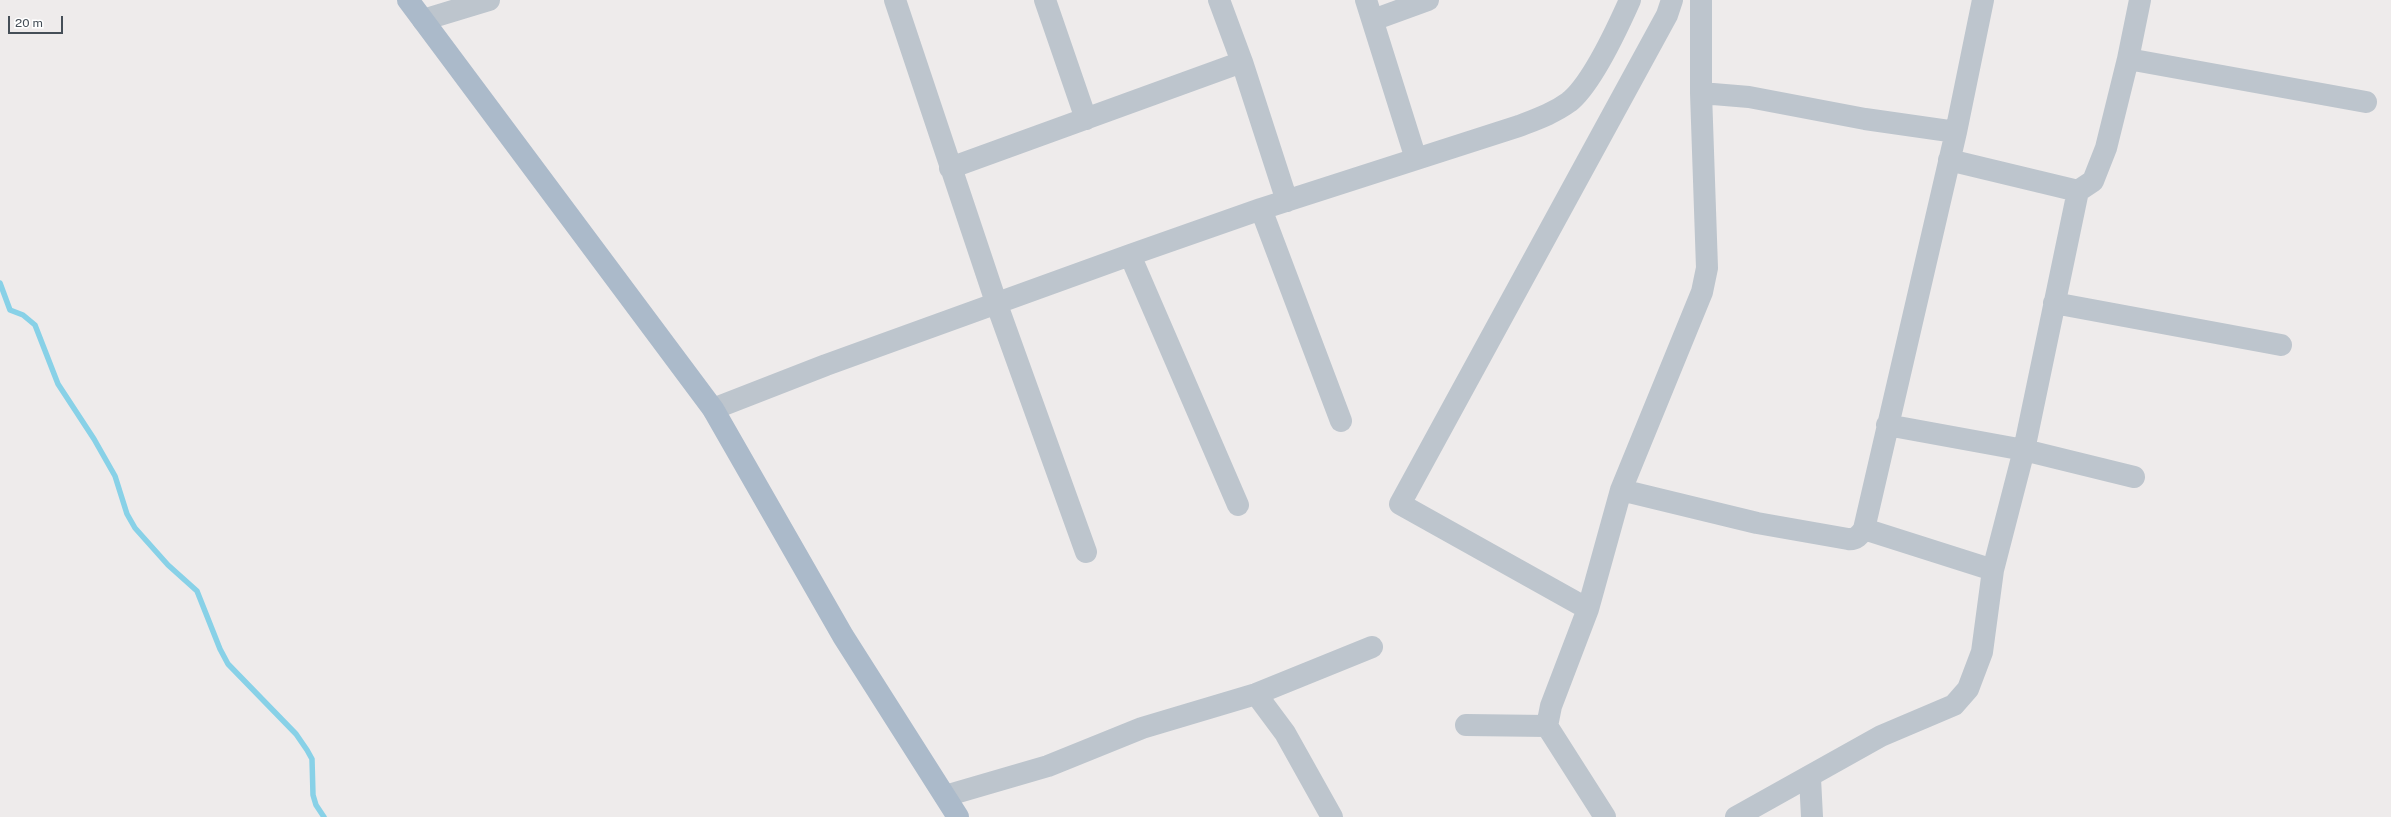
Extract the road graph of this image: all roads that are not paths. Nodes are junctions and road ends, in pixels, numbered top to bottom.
1 (408, 0) edge
2 (489, 0) edge
3 (894, 0) edge
4 (1045, 0) edge
5 (1219, 0) edge
6 (1428, 0) edge
7 (1630, 0) edge
8 (1672, 0) edge
9 (1701, 0) edge
10 (1983, 0) edge
11 (2140, 0) edge
12 (1370, 10) edge
13 (423, 20) junction
14 (2128, 60) junction
15 (1242, 62) junction
16 (1700, 93) junction
17 (2366, 102) dead end
18 (1086, 119) junction
19 (1956, 132) junction
20 (1416, 159) junction
21 (1949, 160) junction
22 (950, 168) junction
23 (2078, 191) junction
24 (1287, 201) junction
25 (1261, 209) junction
26 (1130, 255) junction
27 (996, 302) junction
28 (2054, 303) junction
29 (2281, 345) dead end
30 (713, 409) junction
31 (1341, 421) dead end
32 (1887, 425) junction
33 (2024, 450) junction
34 (2134, 477) dead end
35 (1621, 490) junction
36 (1238, 505) dead end
37 (1864, 529) junction
38 (1086, 552) dead end
39 (1993, 570) junction
40 (1588, 609) junction
41 (1372, 647) dead end
42 (1256, 694) junction
43 (1466, 725) dead end
44 (1547, 726) junction
45 (1810, 778) junction
46 (945, 796) junction
47 (958, 817) edge
48 (1332, 817) edge
49 (1605, 817) edge
50 (1736, 817) edge
51 (1812, 817) edge

1 - 13 main road
2 - 13 street
3 - 22 street
4 - 18 street
5 - 15 street
6 - 12 street
7 - 20 street
8 - 40 street
9 - 16 street
10 - 19 street
11 - 14 street
12 - 20 street
13 - 30 main road
14 - 17 street
14 - 23 street
15 - 18 street
15 - 24 street
16 - 19 street
16 - 35 street
18 - 22 street
19 - 21 street
20 - 24 street
21 - 23 street
21 - 32 street
22 - 27 street
23 - 28 street
24 - 25 street
25 - 26 street
25 - 31 street
26 - 27 street
26 - 36 street
27 - 30 street
27 - 38 street
28 - 29 street
28 - 33 street
30 - 46 main road
32 - 33 street
32 - 37 street
33 - 34 street
33 - 39 street
35 - 37 street
35 - 40 street
37 - 39 street
39 - 45 street
40 - 44 street
41 - 42 street
42 - 46 street
42 - 48 street
43 - 44 street
44 - 49 street
45 - 50 street
45 - 51 street
46 - 47 main road

